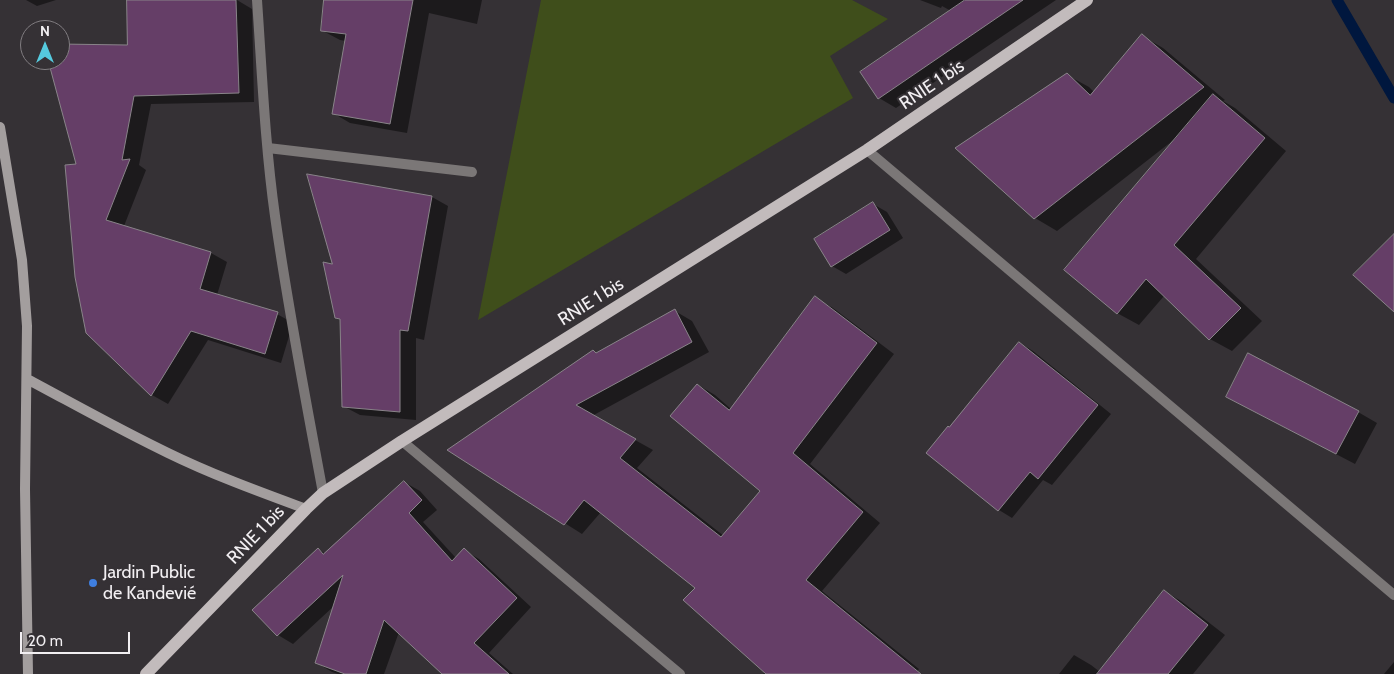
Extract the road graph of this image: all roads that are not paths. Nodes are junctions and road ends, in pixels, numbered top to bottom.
1 (257, 0) edge
2 (1087, 0) edge
3 (0, 127) edge
4 (268, 148) junction
5 (867, 150) junction
6 (472, 172) dead end
7 (27, 379) junction
8 (402, 441) junction
9 (323, 493) junction
10 (306, 509) junction
11 (1394, 595) edge
12 (28, 674) edge
13 (146, 674) edge
14 (680, 674) edge

1 - 4 street
2 - 5 main road, RNIE 1 bis
3 - 7 main road
4 - 6 street
4 - 9 street
5 - 8 main road, RNIE 1 bis
5 - 11 street
7 - 10 main road
7 - 12 main road
8 - 9 main road, RNIE 1 bis
8 - 14 street
9 - 10 main road, RNIE 1 bis
10 - 13 main road, RNIE 1 bis

